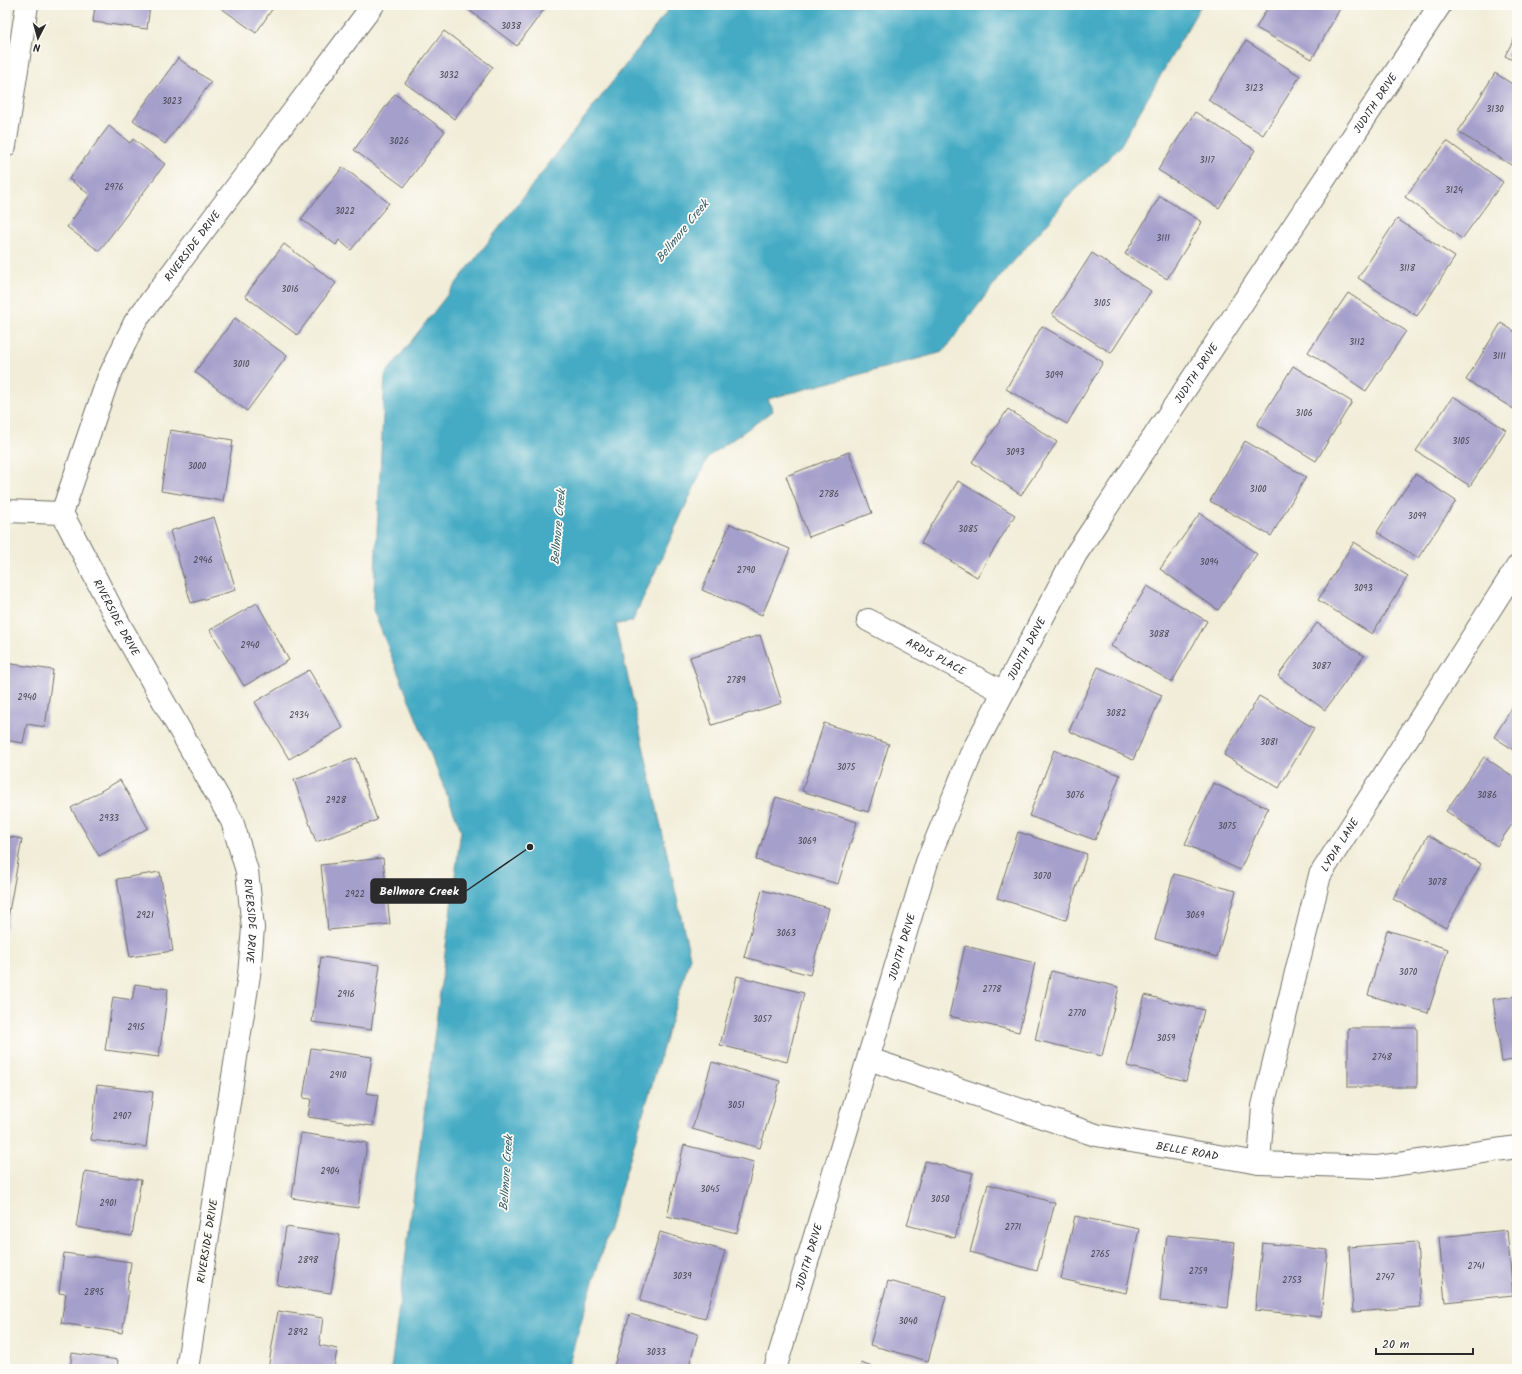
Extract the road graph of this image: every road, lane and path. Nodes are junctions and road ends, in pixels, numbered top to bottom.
1 (27, 5) edge
2 (373, 5) edge
3 (1440, 5) edge
4 (5, 146) edge
5 (5, 511) edge
6 (62, 513) junction
7 (1514, 579) edge
8 (868, 620) dead end
9 (1003, 692) junction
10 (869, 1059) junction
11 (1517, 1147) edge
12 (1259, 1163) junction
13 (187, 1369) edge
14 (775, 1369) edge

1 - 4 street
2 - 6 street, RIVERSIDE DRIVE
3 - 9 street, JUDITH DRIVE
5 - 6 street
6 - 13 street, RIVERSIDE DRIVE
7 - 12 street, LYDIA LANE
8 - 9 street, ARDIS PLACE
9 - 10 street, JUDITH DRIVE
10 - 12 street, BELLE ROAD
10 - 14 street, JUDITH DRIVE
11 - 12 street, BELLE ROAD

